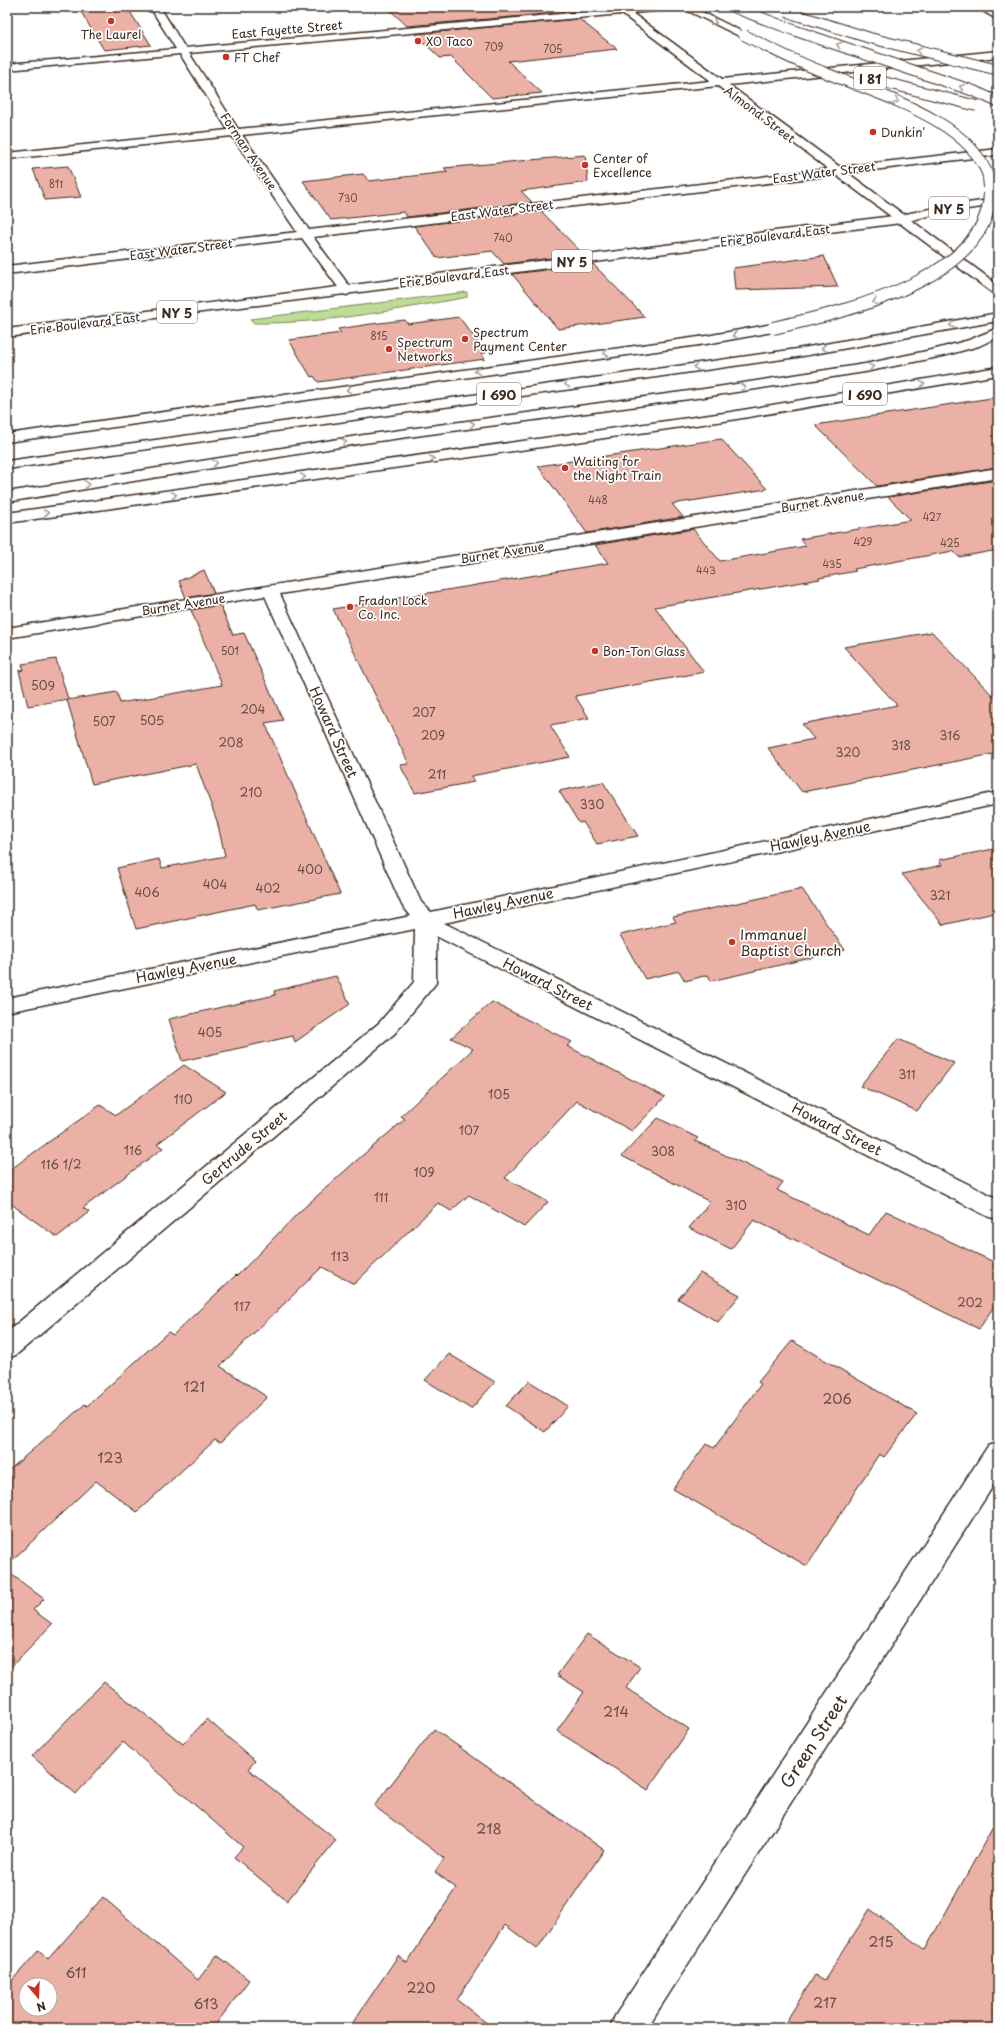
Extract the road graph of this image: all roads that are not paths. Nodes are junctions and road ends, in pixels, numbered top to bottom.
1 (156, 7) edge
2 (665, 7) edge
3 (685, 7) edge
4 (733, 7) edge
5 (981, 7) edge
6 (622, 9) edge
7 (779, 9) dead end
8 (998, 16) edge
9 (744, 36) junction
10 (182, 52) junction
11 (998, 54) edge
12 (7, 67) edge
13 (998, 70) edge
14 (719, 83) junction
15 (998, 102) edge
16 (998, 110) edge
17 (236, 133) junction
18 (998, 152) edge
19 (7, 156) edge
20 (836, 170) junction
21 (998, 202) edge
22 (998, 215) edge
23 (972, 218) dead end
24 (901, 219) junction
25 (951, 220) dead end
26 (306, 234) junction
27 (7, 270) edge
28 (347, 291) junction
29 (998, 291) edge
30 (994, 318) edge
31 (998, 332) edge
32 (7, 333) edge
33 (998, 371) edge
34 (998, 385) edge
35 (731, 416) junction
36 (7, 438) edge
37 (7, 465) edge
38 (998, 473) edge
39 (7, 497) edge
40 (7, 518) edge
41 (270, 590) junction
42 (7, 633) edge
43 (998, 798) edge
44 (426, 920) junction
45 (7, 1005) edge
46 (998, 1210) edge
47 (7, 1347) edge
48 (998, 1454) edge
49 (627, 2028) edge

1 - 10 main road, Forman Avenue
2 - 6 main road, East Fayette Street
3 -> 9 main road, I 81
15 -> 4 main road, bridge
5 - 8 main road
6 - 10 main road, East Fayette Street
6 - 14 main road, Almond Street
13 -> 7 main road, bridge
9 - 16 main road, I 81, bridge
9 -> 36 main road, bridge
10 - 12 main road, East Fayette Street
10 - 17 main road, Forman Avenue
11 - 14 main road
14 - 17 main road
14 - 20 main road, Almond Street
17 - 19 main road
17 - 26 main road, Forman Avenue
18 - 20 main road, East Water Street
20 - 24 main road, Almond Street
20 - 26 main road, East Water Street
21 - 24 main road, Erie Boulevard East / NY 5
22 - 23 main road, NY 5
24 - 25 main road, Erie Boulevard East / NY 5
24 - 28 main road, Erie Boulevard East / NY 5
24 - 29 main road, Almond Street
26 - 27 main road, East Water Street
26 - 28 main road, Forman Avenue
28 - 32 main road, Erie Boulevard East / NY 5
30 -> 37 main road, I 690
39 -> 31 main road
35 -> 33 main road, I 690
34 - 35 main road
40 -> 35 main road, I 690
38 - 41 main road, Burnet Avenue
41 - 42 main road, Burnet Avenue
41 - 44 main road, Howard Street
43 - 44 main road, Hawley Avenue
44 - 45 main road, Hawley Avenue
44 - 46 main road, Howard Street
44 - 47 main road, Gertrude Street
48 - 49 main road, Green Street

